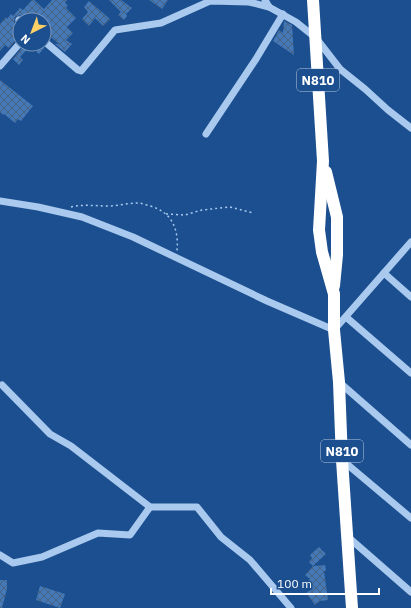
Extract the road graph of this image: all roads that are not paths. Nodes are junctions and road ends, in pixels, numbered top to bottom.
1 (265, 0) edge
2 (313, 0) edge
3 (269, 7) junction
4 (283, 14) junction
5 (316, 38) junction
6 (52, 48) edge
7 (12, 52) edge
8 (0, 66) edge
9 (411, 128) edge
10 (206, 134) dead end
11 (323, 161) junction
12 (0, 201) edge
13 (411, 242) edge
14 (384, 273) junction
15 (334, 294) junction
16 (411, 297) edge
17 (346, 317) junction
18 (334, 330) junction
19 (411, 374) edge
20 (339, 382) junction
21 (2, 384) dead end
22 (411, 446) edge
23 (342, 460) junction
24 (150, 507) junction
25 (411, 518) edge
26 (348, 537) junction
27 (0, 555) edge
28 (411, 592) edge
29 (291, 608) edge
30 (352, 608) edge

1 - 3 street
2 - 5 highway, N810
3 - 4 street
3 - 6 street
4 - 5 street
4 - 10 street
5 - 9 street
5 - 11 highway, N810
7 - 8 street
11 - 15 highway, N810
11 - 15 highway, N810
12 - 18 street
13 - 14 street
14 - 16 street
14 - 17 street
15 - 18 highway, N810
17 - 18 street
17 - 19 street
18 - 20 highway, N810
20 - 22 street
20 - 23 highway, N810
21 - 24 street
23 - 25 street
23 - 26 highway, N810
24 - 27 street
24 - 29 street
26 - 28 street
26 - 30 highway, N810

